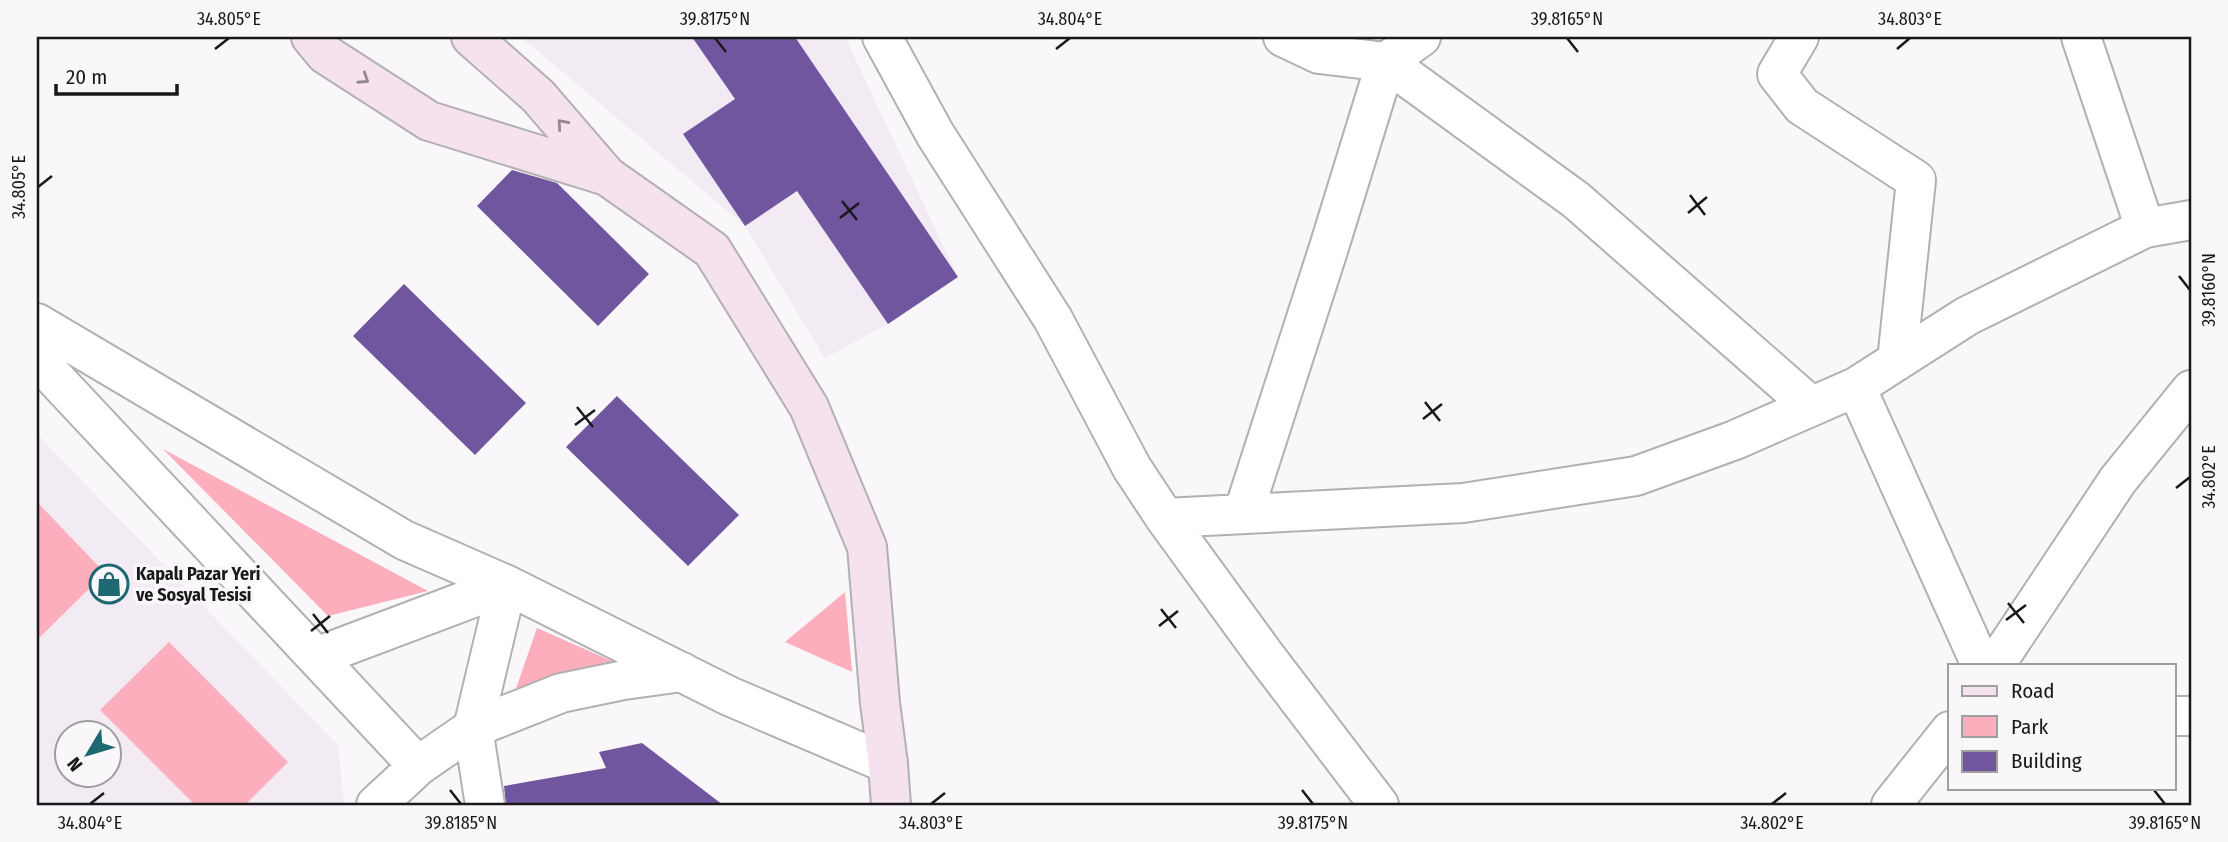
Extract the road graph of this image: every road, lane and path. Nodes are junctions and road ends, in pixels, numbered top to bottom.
1 (311, 37) edge
2 (471, 37) edge
3 (882, 37) edge
4 (1283, 37) edge
5 (1421, 37) edge
6 (1799, 37) edge
7 (2081, 37) edge
8 (1385, 62) junction
9 (607, 176) junction
10 (2191, 220) edge
11 (2146, 228) junction
12 (37, 323) edge
13 (37, 359) edge
14 (1897, 361) junction
15 (1856, 387) junction
16 (2191, 390) edge
17 (1811, 406) junction
18 (1243, 514) junction
19 (1165, 518) junction
20 (507, 585) junction
21 (316, 657) junction
22 (1981, 664) edge
23 (1995, 664) edge
24 (682, 672) junction
25 (473, 728) junction
26 (1948, 734) edge
27 (888, 764) junction
28 (418, 766) junction
29 (376, 805) edge
30 (485, 805) edge
31 (891, 805) edge
32 (1379, 805) edge
33 (1891, 805) edge

1 -> 9 street
9 -> 2 street
3 - 19 street
4 - 8 street
5 - 8 street
6 - 14 street
7 - 11 street
8 - 17 street
8 - 18 street
9 - 27 street
10 - 11 street
11 - 14 street
12 - 20 street
13 - 21 street
14 - 15 street
15 - 17 street
15 - 22 street
16 - 23 street
17 - 18 street
18 - 19 street
19 - 32 street
20 - 21 street
20 - 24 street
20 - 25 street
21 - 28 street
24 - 25 street
24 - 27 street
25 - 28 street
25 - 30 street
26 - 33 street
27 - 31 street
28 - 29 street

